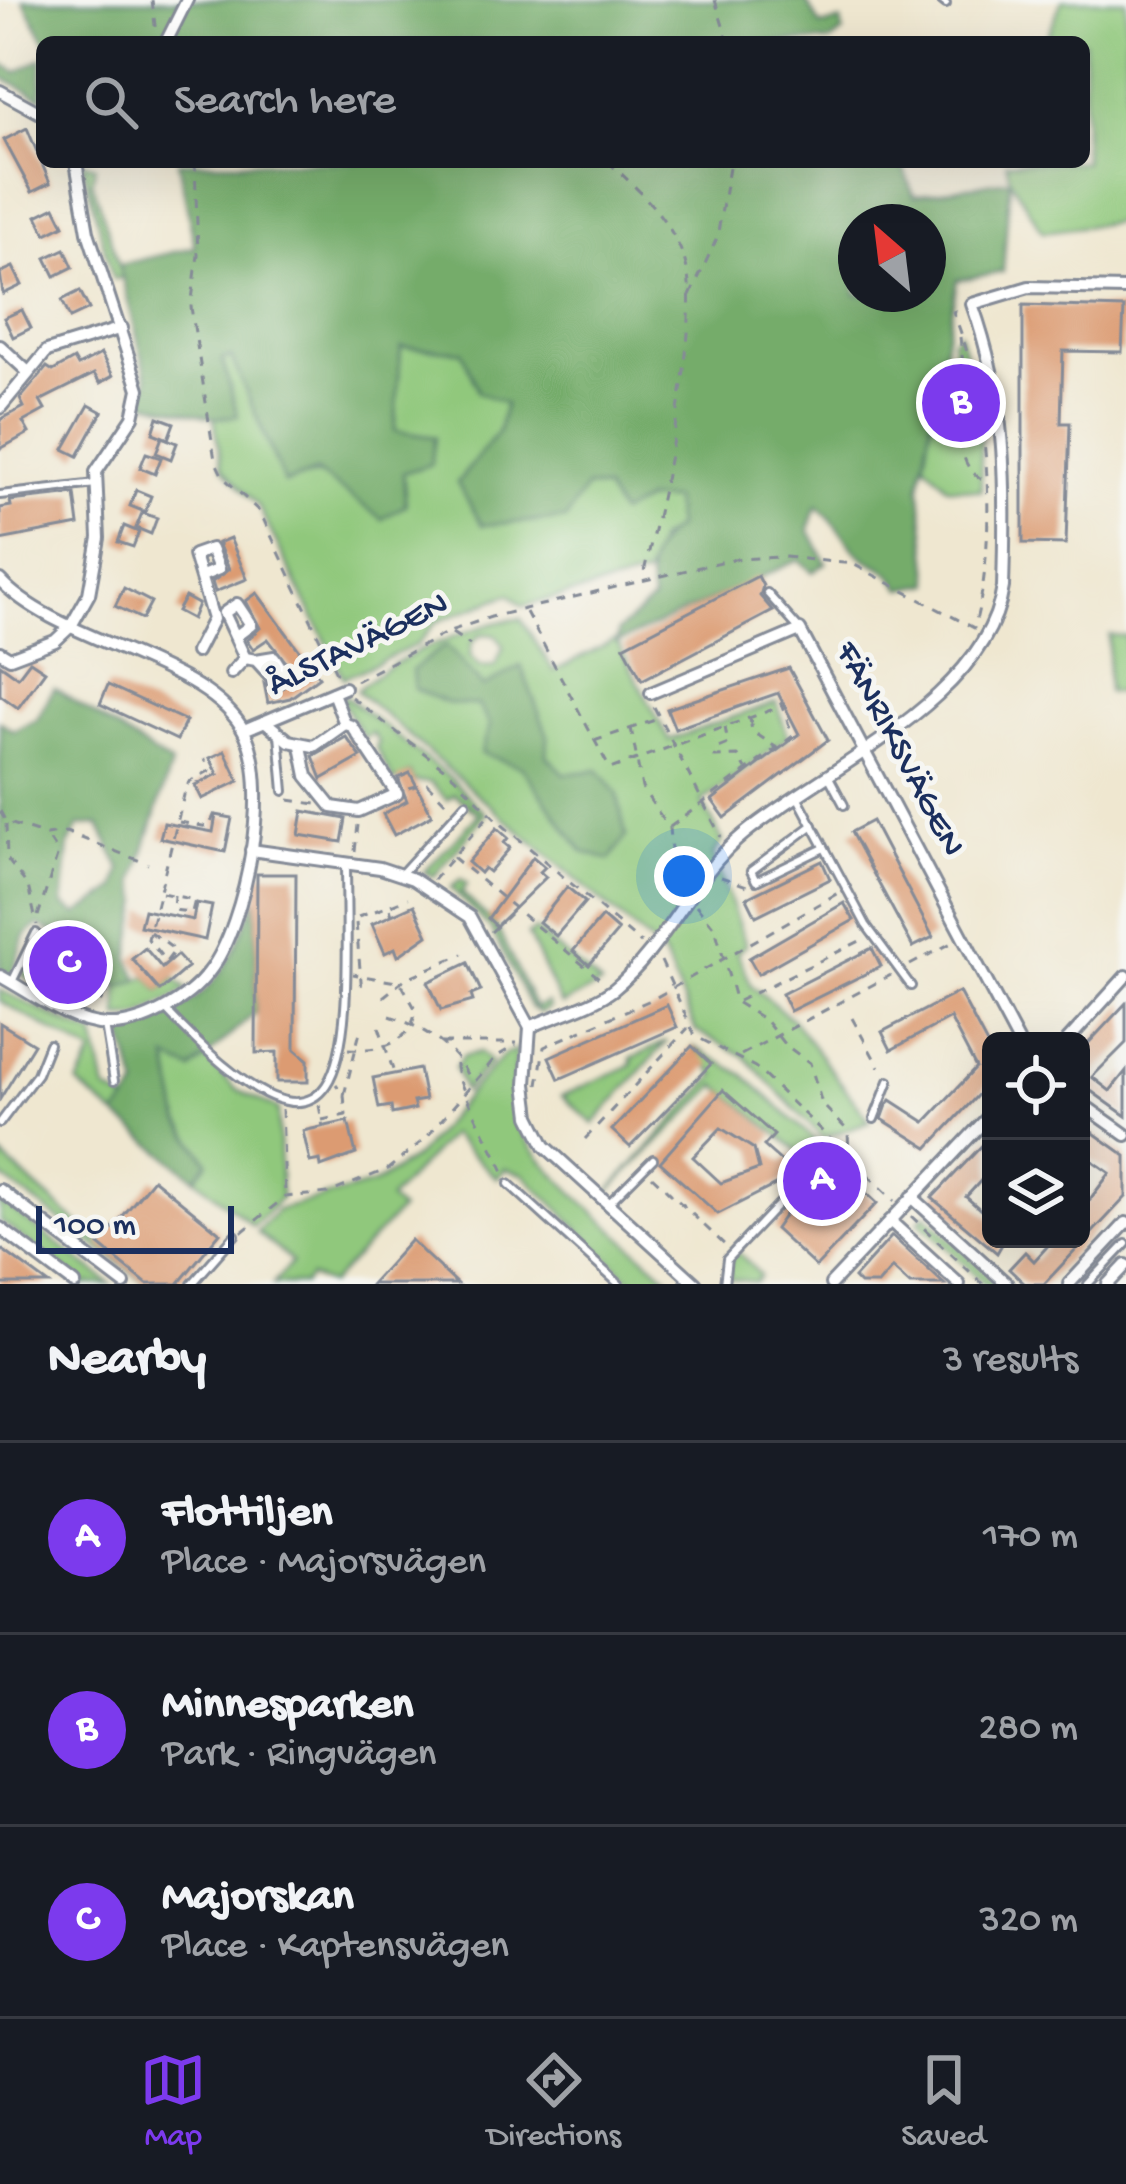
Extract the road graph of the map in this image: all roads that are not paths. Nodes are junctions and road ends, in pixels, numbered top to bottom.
1 (188, 0) edge
2 (167, 36) edge
3 (0, 91) edge
4 (36, 111) edge
5 (77, 168) edge
6 (1126, 289) edge
7 (122, 328) junction
8 (0, 346) edge
9 (26, 370) junction
10 (0, 408) edge
11 (96, 484) junction
12 (0, 495) edge
13 (202, 576) dead end
14 (0, 580) edge
15 (766, 592) dead end
16 (219, 616) junction
17 (71, 626) junction
18 (800, 630) junction
19 (0, 652) edge
20 (196, 652) dead end
21 (231, 673) dead end
22 (649, 694) road end
23 (267, 723) junction
24 (345, 724) junction
25 (244, 730) junction
26 (279, 733) junction
27 (301, 746) junction
28 (863, 748) junction
29 (827, 774) junction
30 (284, 791) road end
31 (797, 796) junction
32 (466, 803) dead end
33 (844, 805) dead end
34 (813, 825) junction
35 (824, 848) junction
36 (251, 850) junction
37 (350, 863) junction
38 (400, 874) junction
39 (36, 927) road end
40 (1126, 976) edge
41 (6, 979) edge
42 (911, 986) dead end
43 (163, 1007) junction
44 (105, 1025) junction
45 (1013, 1032) edge
46 (1074, 1032) edge
47 (527, 1036) junction
48 (49, 1044) dead end
49 (114, 1081) dead end
50 (889, 1081) dead end
51 (1090, 1109) edge
52 (874, 1120) dead end
53 (0, 1123) edge
54 (982, 1123) edge
55 (1126, 1135) edge
56 (653, 1159) dead end
57 (509, 1184) road end
58 (0, 1190) edge
59 (912, 1197) junction
60 (782, 1201) dead end
61 (607, 1204) junction
62 (890, 1221) junction
63 (1126, 1223) edge
64 (0, 1228) edge
65 (235, 1235) road end
66 (1126, 1244) edge
67 (1126, 1265) edge
68 (75, 1284) edge
69 (124, 1284) edge
70 (193, 1284) edge
71 (619, 1284) edge
72 (696, 1284) edge
73 (724, 1284) edge
74 (831, 1284) edge
75 (959, 1284) edge
76 (1007, 1284) edge
77 (1069, 1284) edge
78 (1088, 1284) edge
79 (1108, 1284) edge

1 - 2 street
3 - 4 street
5 - 7 street
6 - 28 street
7 - 9 street
7 - 11 street
8 - 9 street
9 - 10 street
11 - 12 lane
11 - 17 street
13 - 16 street
14 - 17 street, ÅLSTAVÄGEN
15 - 18 lane
16 - 20 street
16 - 21 street
17 - 19 street
17 - 25 street, ÅLSTAVÄGEN
18 - 22 street, FÄNRIKSVÄGEN
18 - 28 street, FÄNRIKSVÄGEN
23 - 24 street, ÅLSTAVÄGEN
23 - 25 street, ÅLSTAVÄGEN
23 - 26 street
24 - 27 street
24 - 27 street
25 - 36 street
26 - 27 street
26 - 30 lane
28 - 29 street
28 - 45 street, FÄNRIKSVÄGEN
29 - 31 street
29 - 33 lane
31 - 34 lane
31 - 47 street
32 - 38 lane
34 - 35 lane
34 - 35 lane
35 - 42 lane
36 - 37 street
36 - 43 street
37 - 38 street
37 - 43 lane
38 - 47 street
39 - 41 lane
40 - 46 street
41 - 44 street
43 - 44 street
44 - 49 lane
47 - 61 street
48 - 53 lane
50 - 52 lane
51 - 55 street
54 - 59 street
56 - 61 lane
57 - 71 lane
58 - 69 street
59 - 62 street
59 - 76 street
60 - 73 lane
61 - 72 street
62 - 74 street
62 - 75 street
63 - 77 street
64 - 68 street
65 - 70 lane
66 - 78 lane
67 - 79 street

